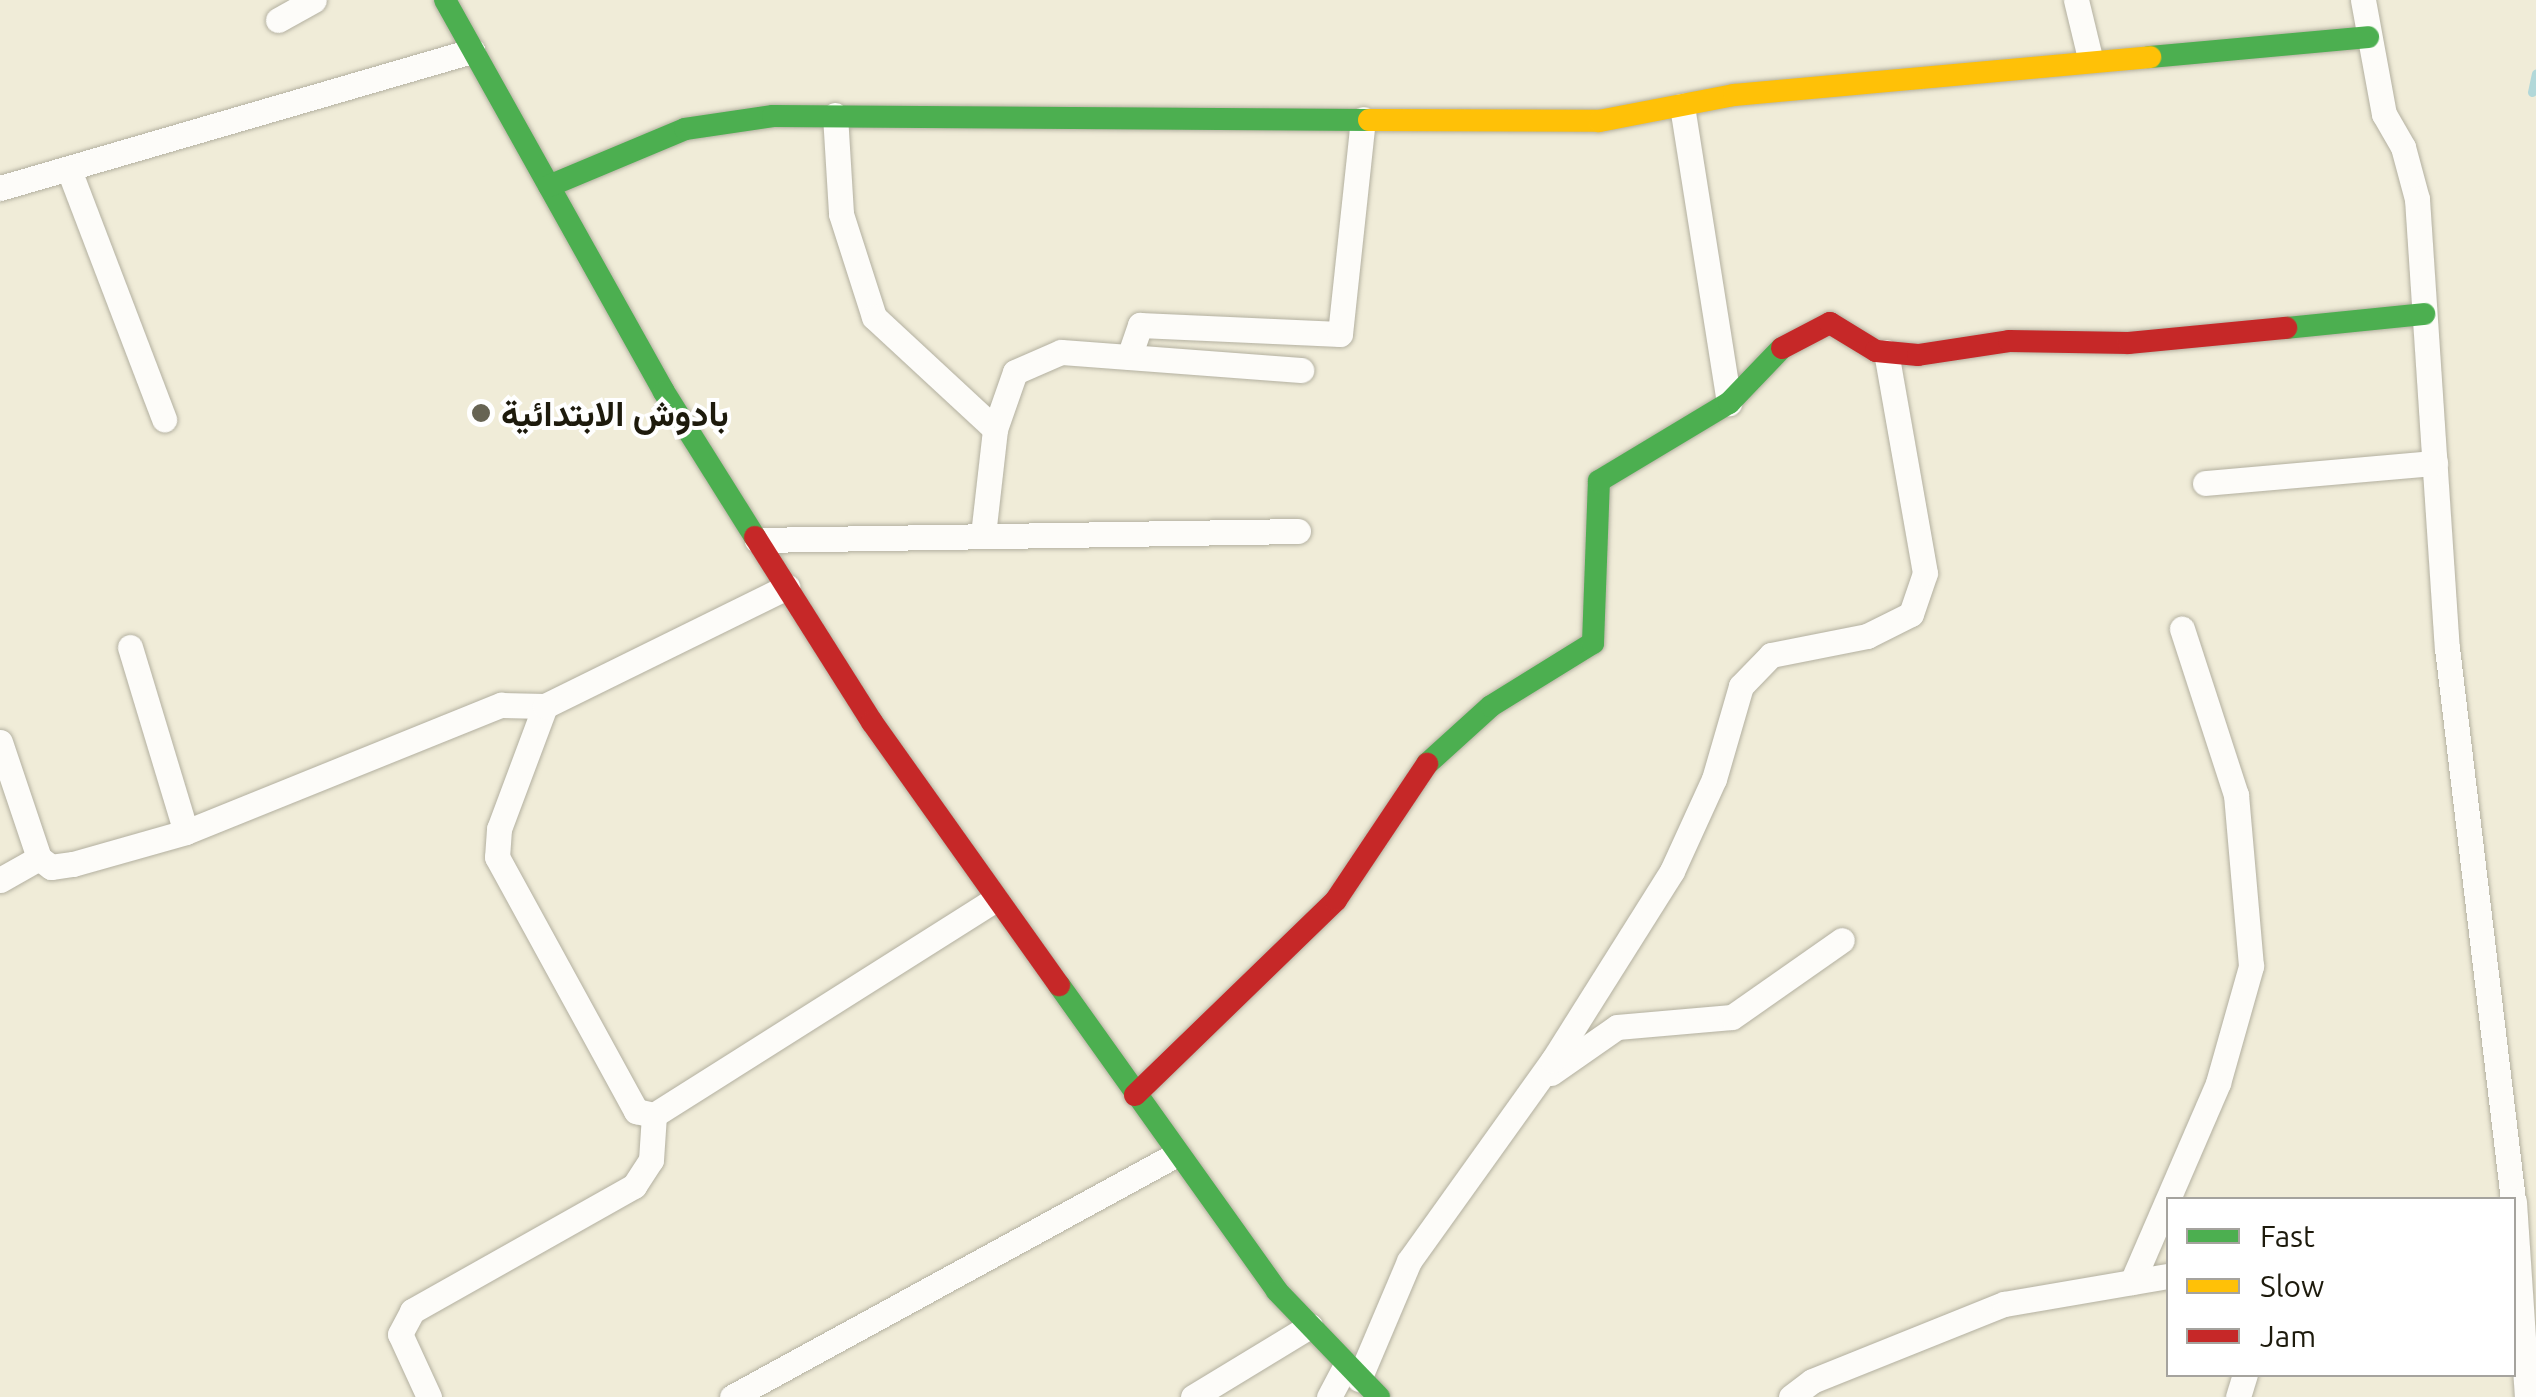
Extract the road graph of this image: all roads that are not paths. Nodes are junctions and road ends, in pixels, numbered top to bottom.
1 (314, 0) edge
2 (445, 0) edge
3 (2076, 0) edge
4 (2364, 0) edge
5 (278, 20) dead end
6 (2368, 37) junction
7 (473, 51) junction
8 (2090, 58) junction
9 (1682, 106) junction
10 (835, 115) junction
11 (1363, 119) junction
12 (69, 170) junction
13 (548, 186) junction
14 (0, 188) edge
15 (2424, 314) junction
16 (1886, 352) junction
17 (1128, 357) junction
18 (1301, 370) dead end
19 (1730, 403) junction
20 (164, 420) dead end
21 (994, 430) junction
22 (2435, 462) junction
23 (2205, 483) dead end
24 (1298, 532) dead end
25 (983, 535) junction
26 (757, 540) junction
27 (786, 587) junction
28 (2182, 629) dead end
29 (130, 647) dead end
30 (545, 706) junction
31 (0, 742) edge
32 (186, 832) junction
33 (40, 858) junction
34 (0, 880) edge
35 (996, 898) junction
36 (1842, 940) dead end
37 (1540, 1080) junction
38 (1135, 1095) junction
39 (654, 1115) junction
40 (1177, 1154) junction
41 (2169, 1197) edge
42 (2513, 1197) edge
43 (2166, 1203) edge
44 (2516, 1228) edge
45 (2166, 1276) edge
46 (2132, 1282) junction
47 (2523, 1292) edge
48 (1310, 1326) junction
49 (1353, 1372) junction
50 (428, 1397) edge
51 (732, 1397) edge
52 (1193, 1397) edge
53 (1329, 1397) edge
54 (1378, 1397) edge
55 (1791, 1397) edge
56 (2527, 1397) edge

1 - 5 street
2 - 7 street
3 - 8 street
4 - 6 street
6 - 8 street
6 - 15 street
7 - 12 street
7 - 13 street
8 - 9 street
9 - 11 street
9 - 19 street
10 - 11 street
10 - 13 street
10 - 21 street
11 - 17 street
12 - 14 street
12 - 20 street
13 - 26 street
15 - 16 street
15 - 22 street
16 - 19 street
16 - 37 street
17 - 18 street
17 - 21 street
19 - 38 street
21 - 25 street
22 - 23 street
22 - 42 street
24 - 25 street
25 - 26 street
26 - 27 street
27 - 30 street
27 - 35 street
28 - 41 street
29 - 32 street
30 - 32 street
30 - 39 street
31 - 33 street
32 - 33 street
33 - 34 street
35 - 38 street
35 - 39 street
36 - 37 street
37 - 49 street
38 - 40 street
39 - 50 street
40 - 48 street
40 - 51 street
43 - 46 street
44 - 47 street
45 - 46 street
46 - 55 street
47 - 56 street
48 - 49 street
48 - 52 street
49 - 53 street
49 - 54 street

